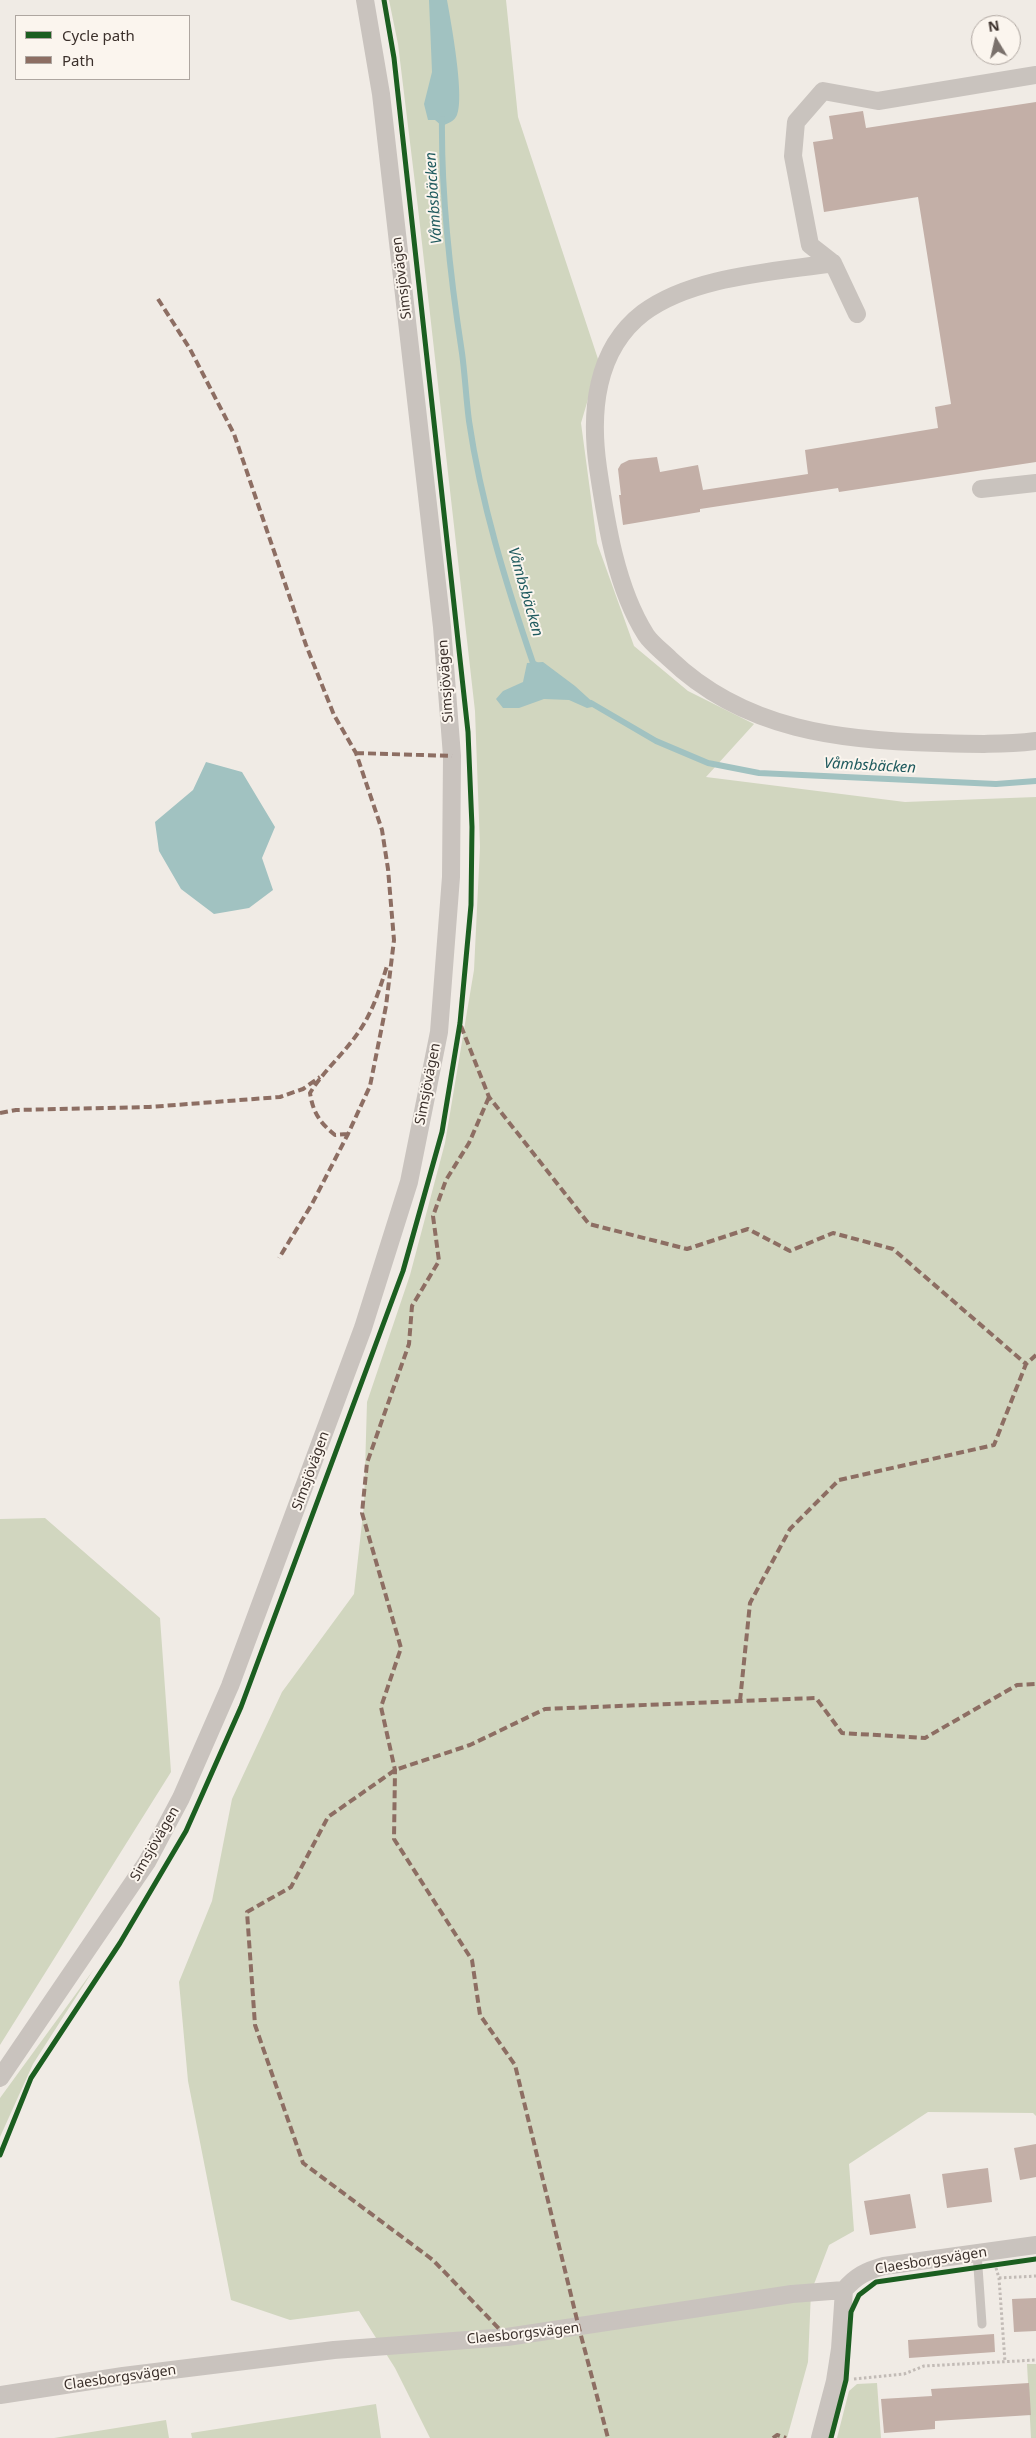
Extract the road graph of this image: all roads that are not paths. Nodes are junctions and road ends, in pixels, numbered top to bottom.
1 (365, 0) edge
2 (1036, 75) edge
3 (833, 263) junction
4 (857, 314) dead end
5 (1036, 483) edge
6 (981, 489) dead end
7 (1036, 741) edge
8 (0, 2078) edge
9 (1036, 2245) edge
10 (984, 2252) junction
11 (844, 2290) junction
12 (982, 2324) dead end
13 (0, 2395) edge
14 (820, 2438) edge

1 - 8 street, Simsjövägen
2 - 3 street
3 - 4 street
3 - 7 street
5 - 6 street
9 - 10 street, Claesborgsvägen
10 - 11 street, Claesborgsvägen
10 - 12 lane
11 - 13 street, Claesborgsvägen
11 - 14 street

